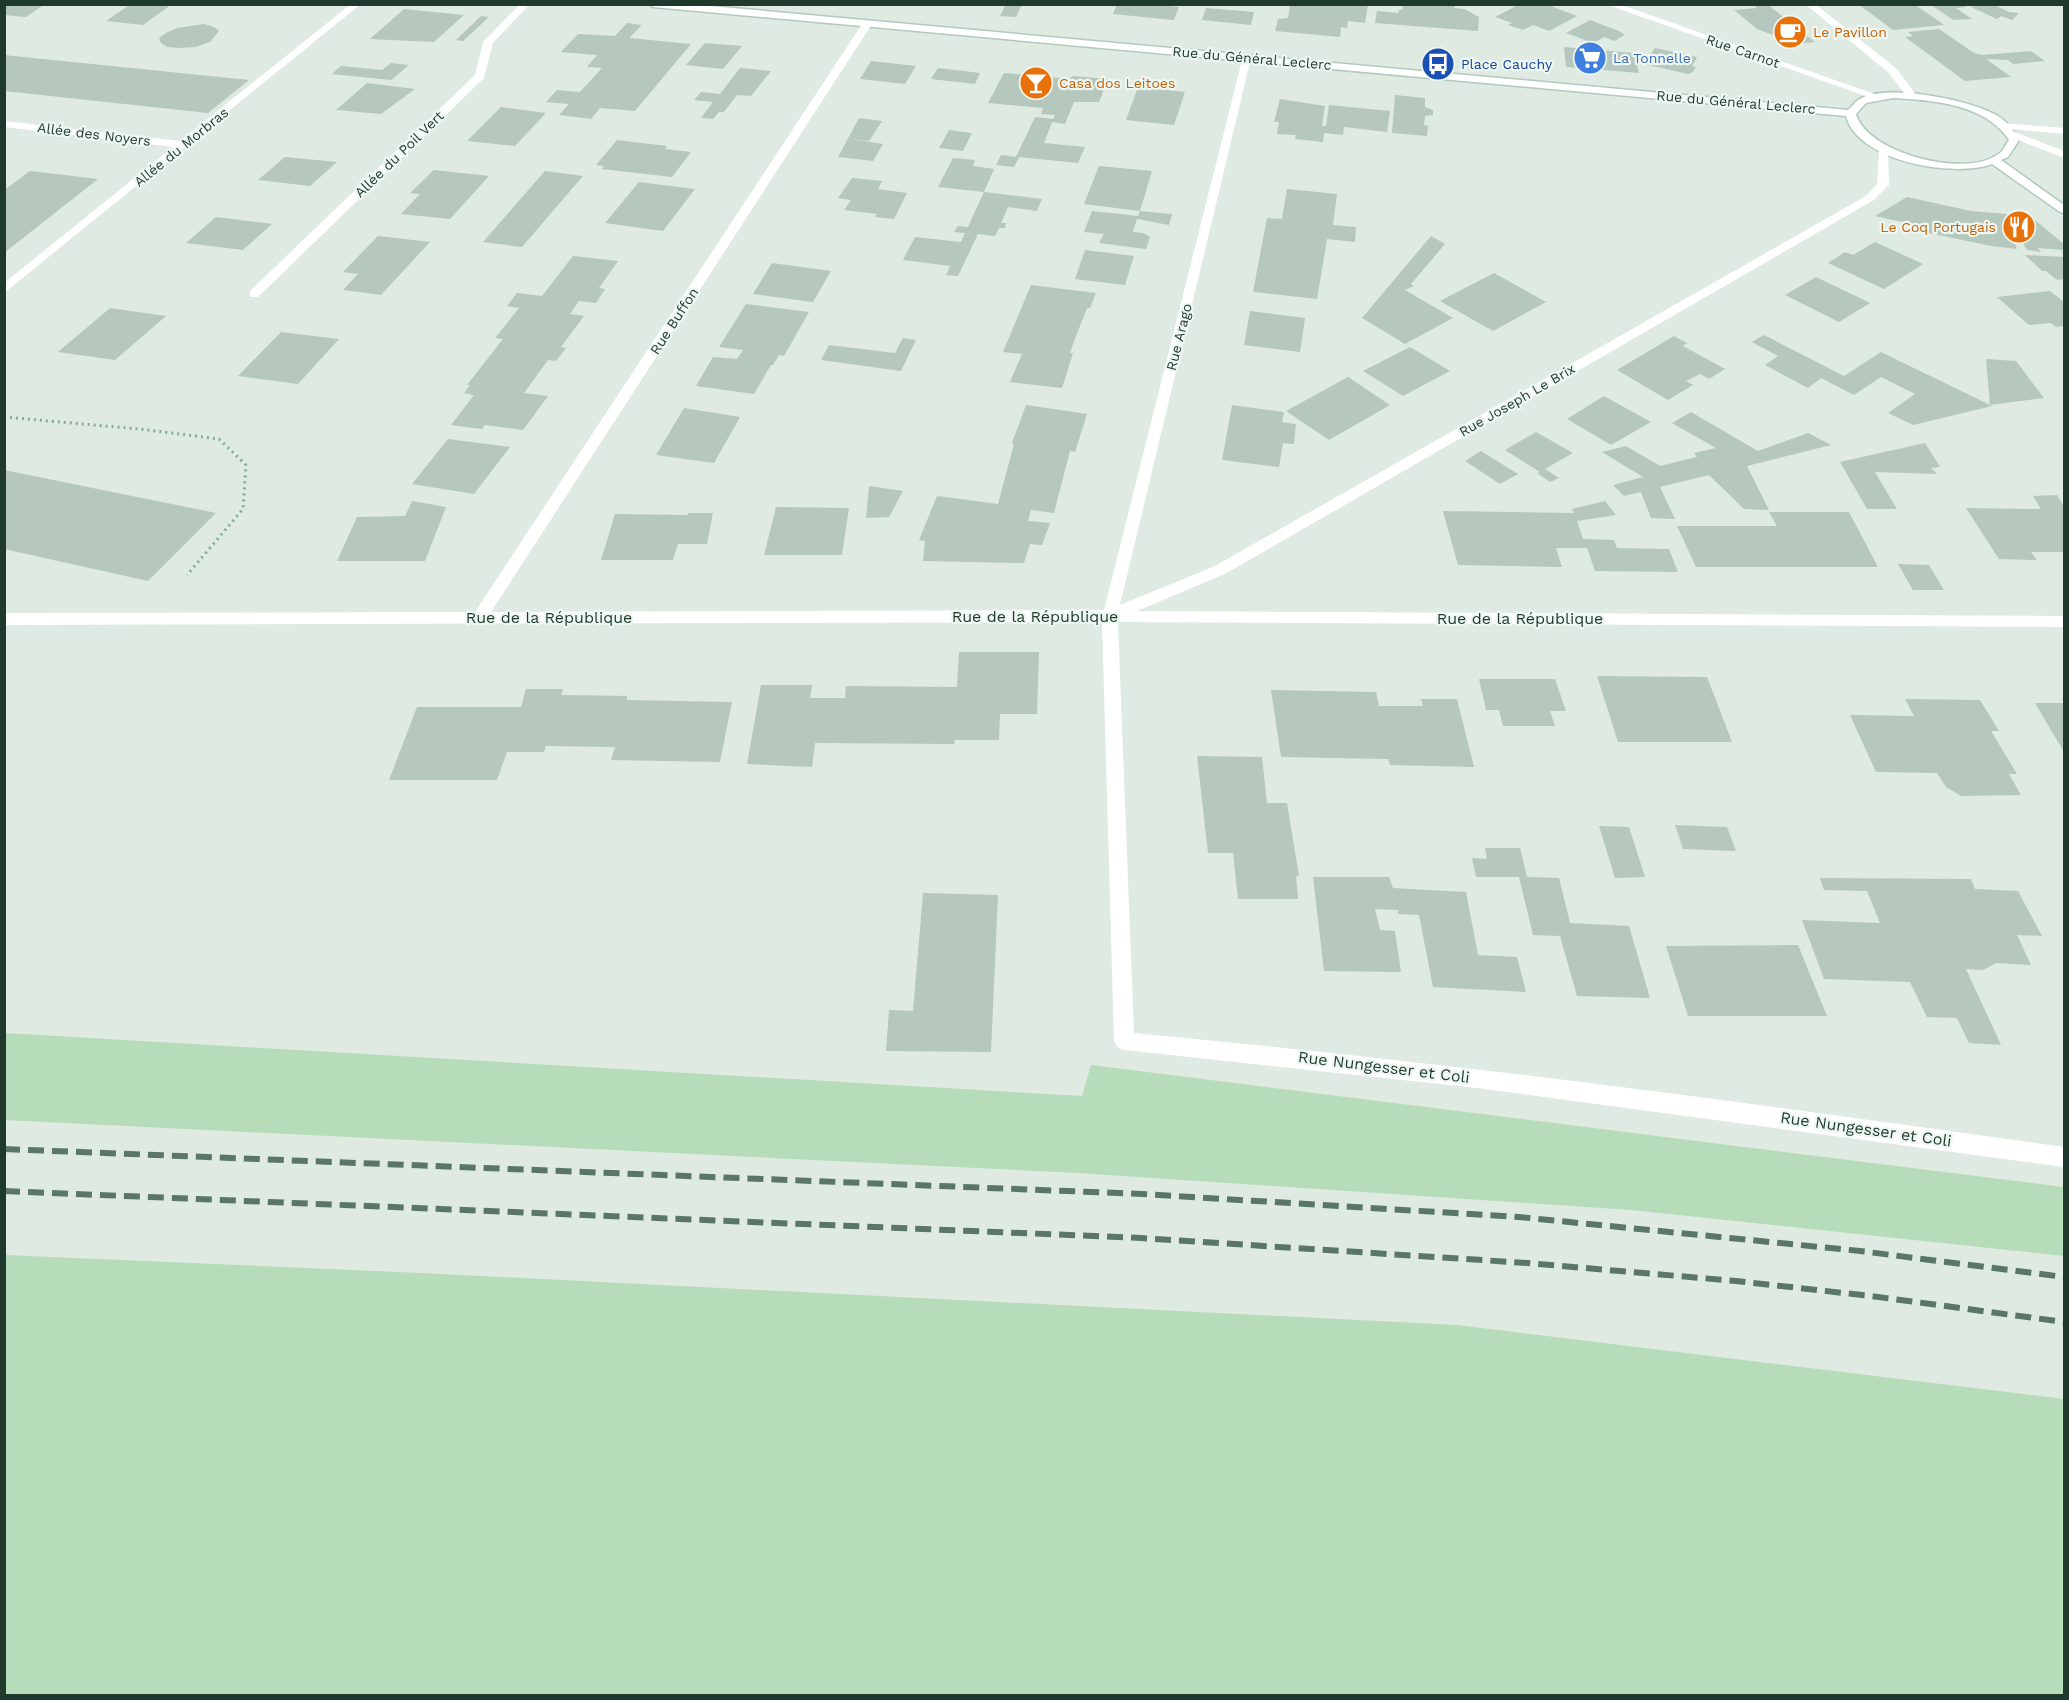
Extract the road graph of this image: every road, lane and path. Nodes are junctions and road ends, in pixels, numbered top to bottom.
1 (357, 4) edge
2 (526, 4) edge
3 (653, 4) edge
4 (1609, 4) edge
5 (1809, 4) edge
6 (867, 24) junction
7 (1246, 58) junction
8 (1911, 95) junction
9 (1878, 97) junction
10 (1851, 112) junction
11 (4, 124) edge
12 (2002, 126) junction
13 (2064, 131) edge
14 (2012, 134) junction
15 (183, 145) junction
16 (1884, 148) junction
17 (2064, 155) edge
18 (1996, 162) junction
19 (2064, 210) edge
20 (4, 289) edge
21 (254, 294) dead end
22 (4, 417) edge
23 (1110, 616) junction
24 (480, 617) junction
25 (4, 619) edge
26 (150, 620) junction
27 (2064, 622) edge
28 (2064, 1157) edge

1 - 15 street, Allée du Morbras
2 - 21 street, Allée du Poil Vert
3 - 6 street, Rue du Général Leclerc
4 - 9 street, Rue Carnot
5 - 8 street
6 - 7 street, Rue du Général Leclerc
6 - 24 street, Rue Buffon
7 - 10 street, Rue du Général Leclerc
7 - 23 street, Rue Arago
8 - 9 street
8 - 12 street
9 - 10 street
10 - 16 street
11 - 15 street, Allée des Noyers
12 - 13 street
12 - 14 street
14 - 17 street
14 - 18 street
15 - 20 street, Allée du Morbras
16 - 18 street
16 - 23 street, Rue Joseph Le Brix
18 - 19 street
22 - 26 path
23 - 24 street, Rue de la République
23 - 27 street, Rue de la République
23 - 28 street, Rue Nungesser et Coli
24 - 26 street, Rue de la République
25 - 26 street, Rue de la République

